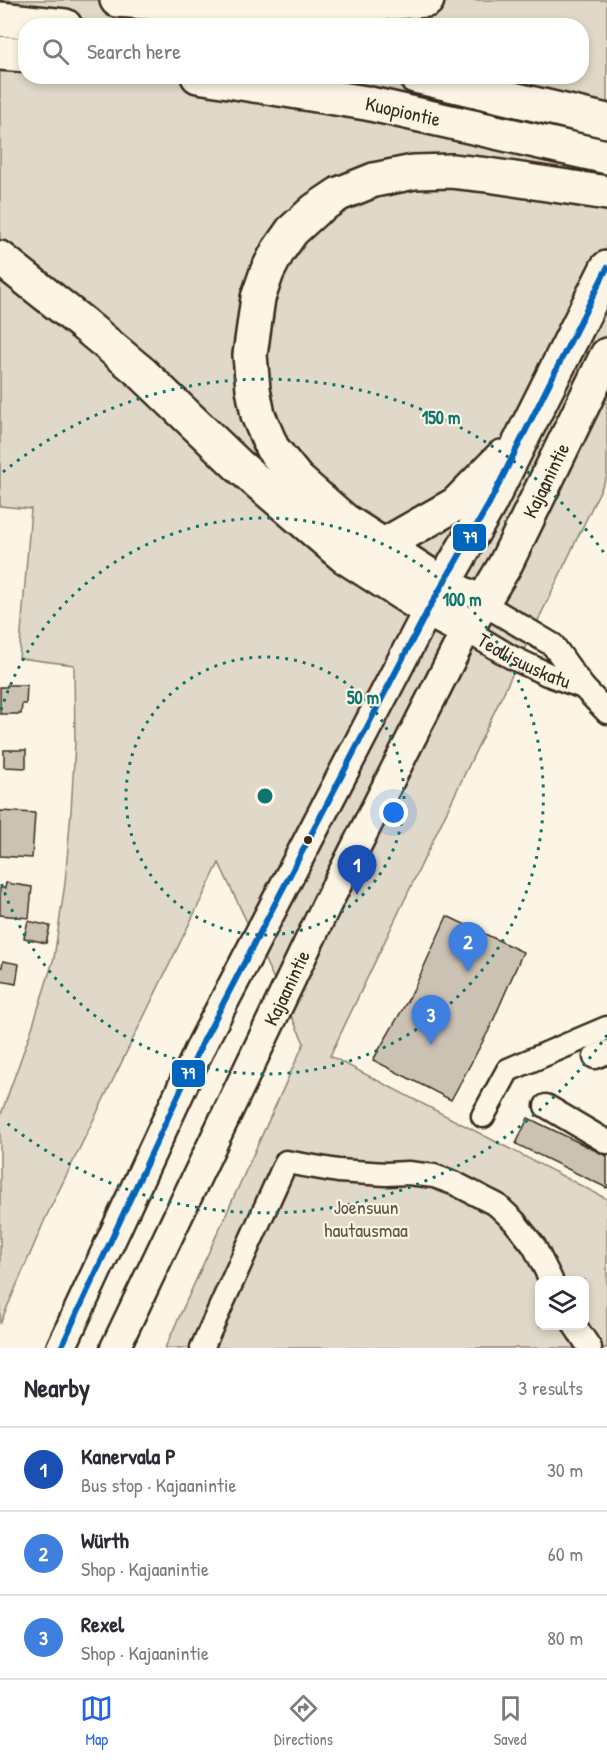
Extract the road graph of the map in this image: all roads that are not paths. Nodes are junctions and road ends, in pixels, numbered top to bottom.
1 (117, 0) edge
2 (427, 0) edge
3 (0, 19) edge
4 (18, 21) edge
5 (0, 53) edge
6 (18, 54) edge
7 (248, 84) edge
8 (449, 84) edge
9 (607, 121) edge
10 (607, 157) edge
11 (607, 193) edge
12 (0, 258) edge
13 (607, 268) edge
14 (607, 356) edge
15 (525, 434) junction
16 (384, 545) junction
17 (435, 597) junction
18 (474, 616) junction
19 (583, 687) junction
20 (607, 712) edge
21 (607, 1028) edge
22 (546, 1106) dead end
23 (483, 1116) dead end
24 (607, 1142) edge
25 (549, 1276) edge
26 (578, 1330) edge
27 (61, 1348) edge
28 (115, 1348) edge
29 (202, 1348) edge
30 (590, 1348) edge

1 - 2 highway
3 - 4 highway
5 - 6 highway
7 - 10 highway, Kuopiontie
8 - 9 highway, Kuopiontie
11 - 16 highway
12 - 17 highway
13 - 15 highway, Kajaanintie
14 - 18 highway, Kajaanintie
15 - 16 highway
15 - 17 highway, Kajaanintie
16 - 17 highway
17 - 18 highway
17 - 27 main road, Kajaanintie
18 - 19 street, Teollisuuskatu
18 - 19 street, Teollisuuskatu
18 - 28 main road, Kajaanintie
19 - 20 street, Teollisuuskatu
21 - 23 street
22 - 24 street
25 - 29 street
26 - 30 street

